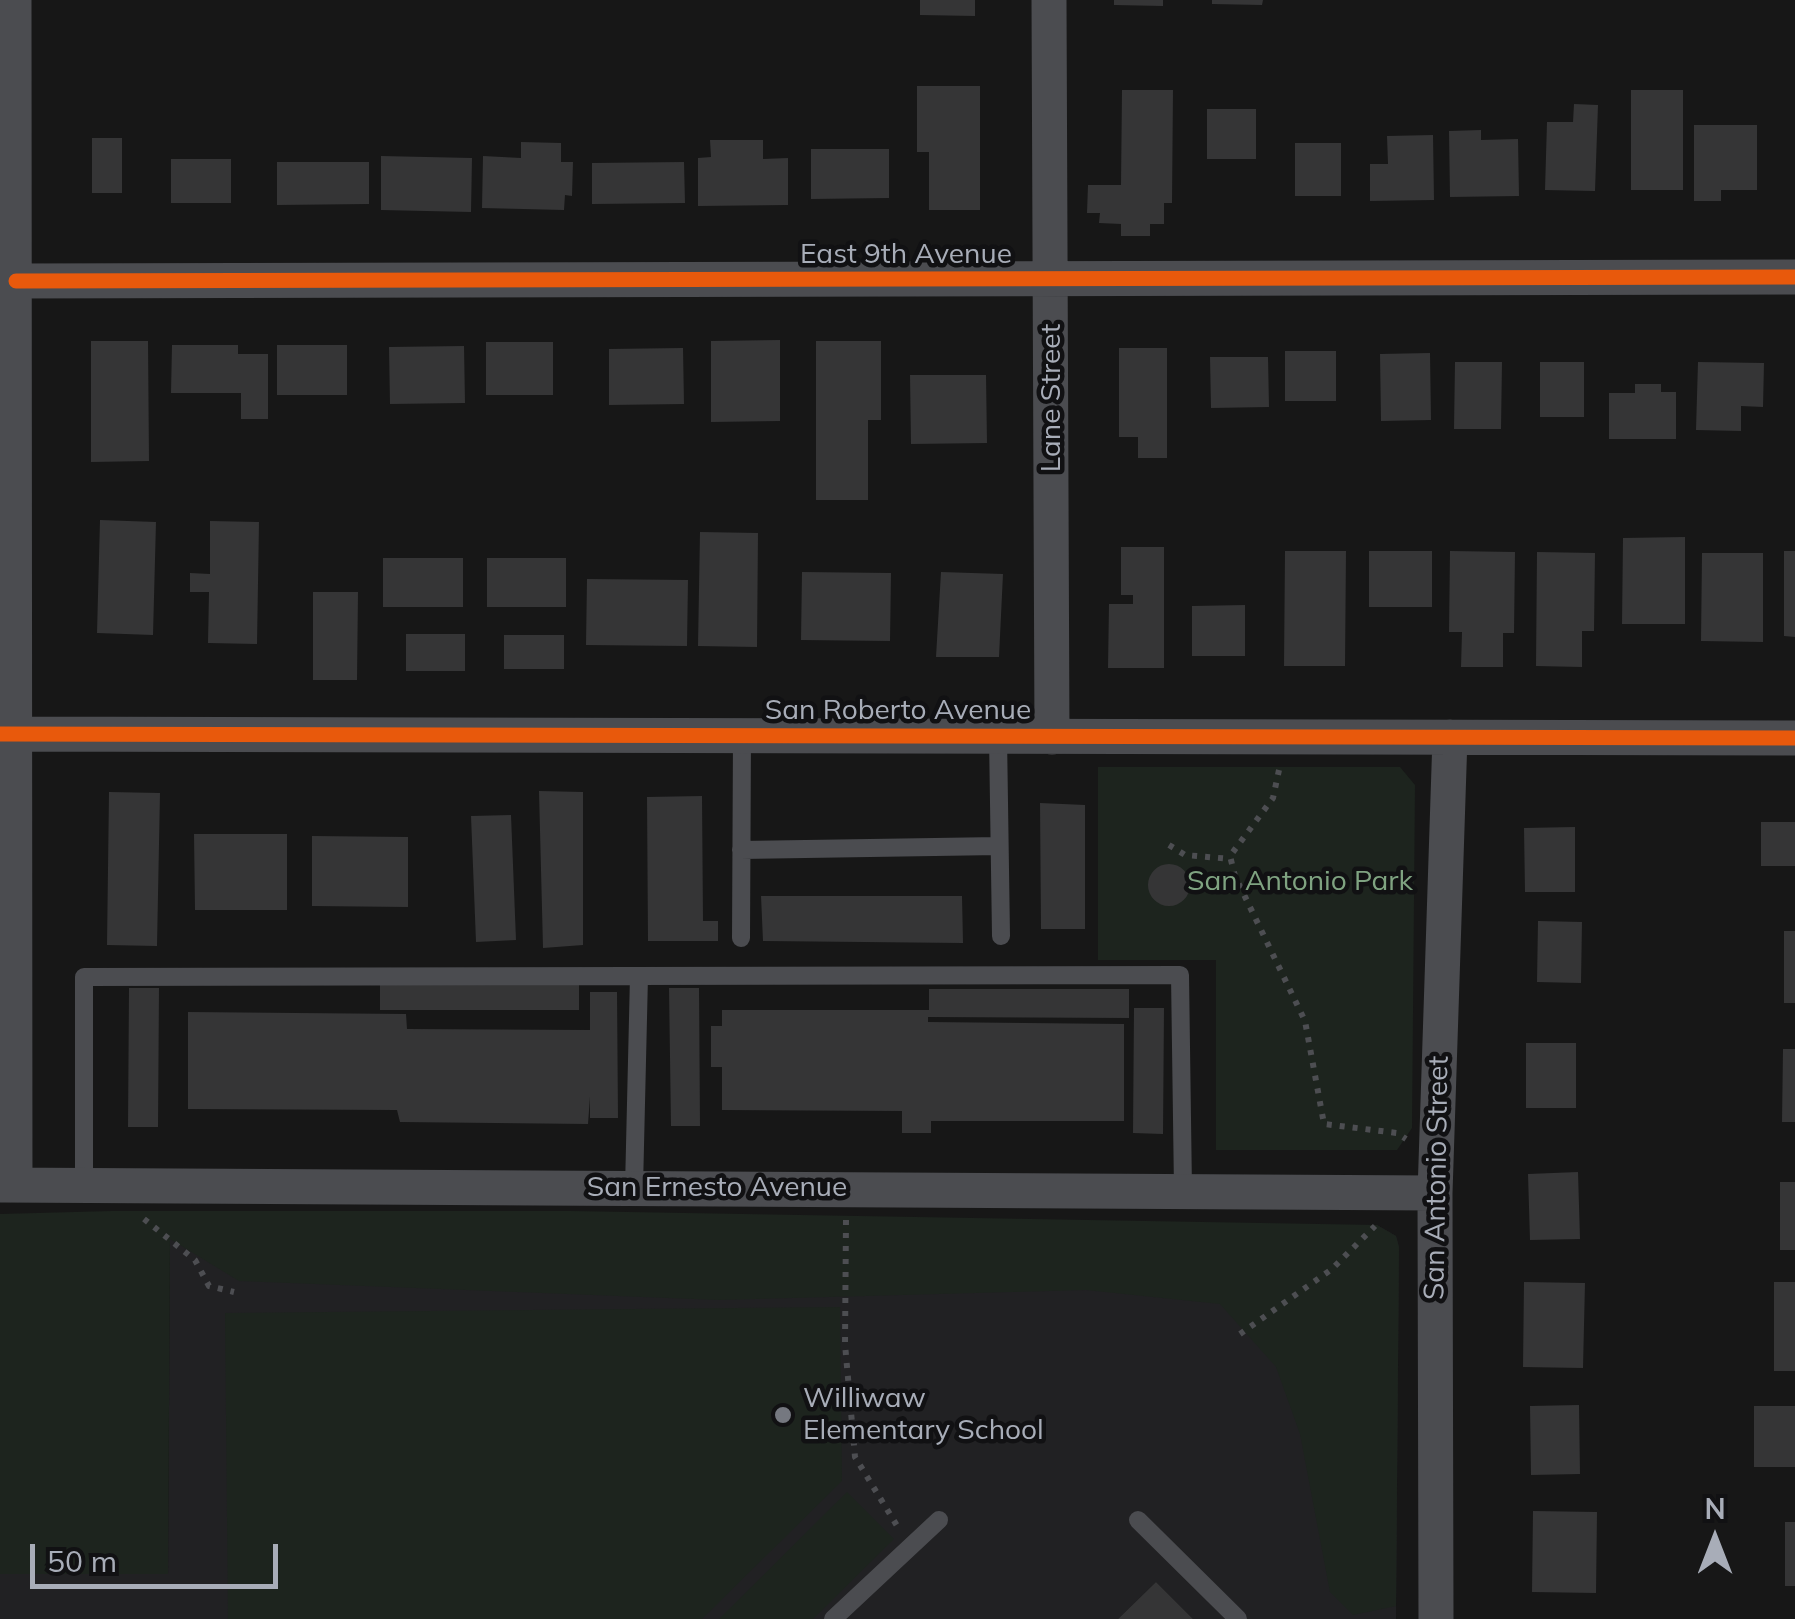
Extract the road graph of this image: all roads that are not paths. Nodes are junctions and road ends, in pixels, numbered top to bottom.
1 (14, 0) edge
2 (1049, 0) edge
3 (7, 117) edge
4 (1795, 277) edge
5 (1052, 280) junction
6 (16, 281) junction
7 (8, 734) edge
8 (742, 736) junction
9 (998, 736) junction
10 (1052, 736) junction
11 (1450, 737) junction
12 (1795, 738) edge
13 (1000, 846) junction
14 (742, 850) junction
15 (1001, 936) dead end
16 (742, 938) dead end
17 (638, 976) junction
18 (8, 1185) edge
19 (84, 1186) junction
20 (634, 1188) junction
21 (1182, 1190) junction
22 (1435, 1193) junction
23 (939, 1520) dead end
24 (1138, 1520) dead end
25 (833, 1619) edge
26 (1238, 1619) edge
27 (1436, 1619) edge

1 - 3 street
2 - 5 street, Lane Street
3 - 6 street
4 - 5 street, East 9th Avenue
5 - 6 street, East 9th Avenue
5 - 10 street, Lane Street
6 - 7 street
7 - 8 street, San Roberto Avenue
7 - 18 street
8 - 9 street, San Roberto Avenue
8 - 14 lane
9 - 10 street, San Roberto Avenue
9 - 13 lane
10 - 11 street, San Roberto Avenue
11 - 12 street, San Roberto Avenue
11 - 22 street, San Antonio Street
13 - 14 lane
13 - 15 lane
14 - 16 lane
17 - 19 lane
17 - 20 lane
17 - 21 lane
18 - 19 street, San Ernesto Avenue
19 - 20 street, San Ernesto Avenue
20 - 21 street, San Ernesto Avenue
21 - 22 street, San Ernesto Avenue
22 - 27 street, San Antonio Street
23 - 25 lane
24 - 26 lane

